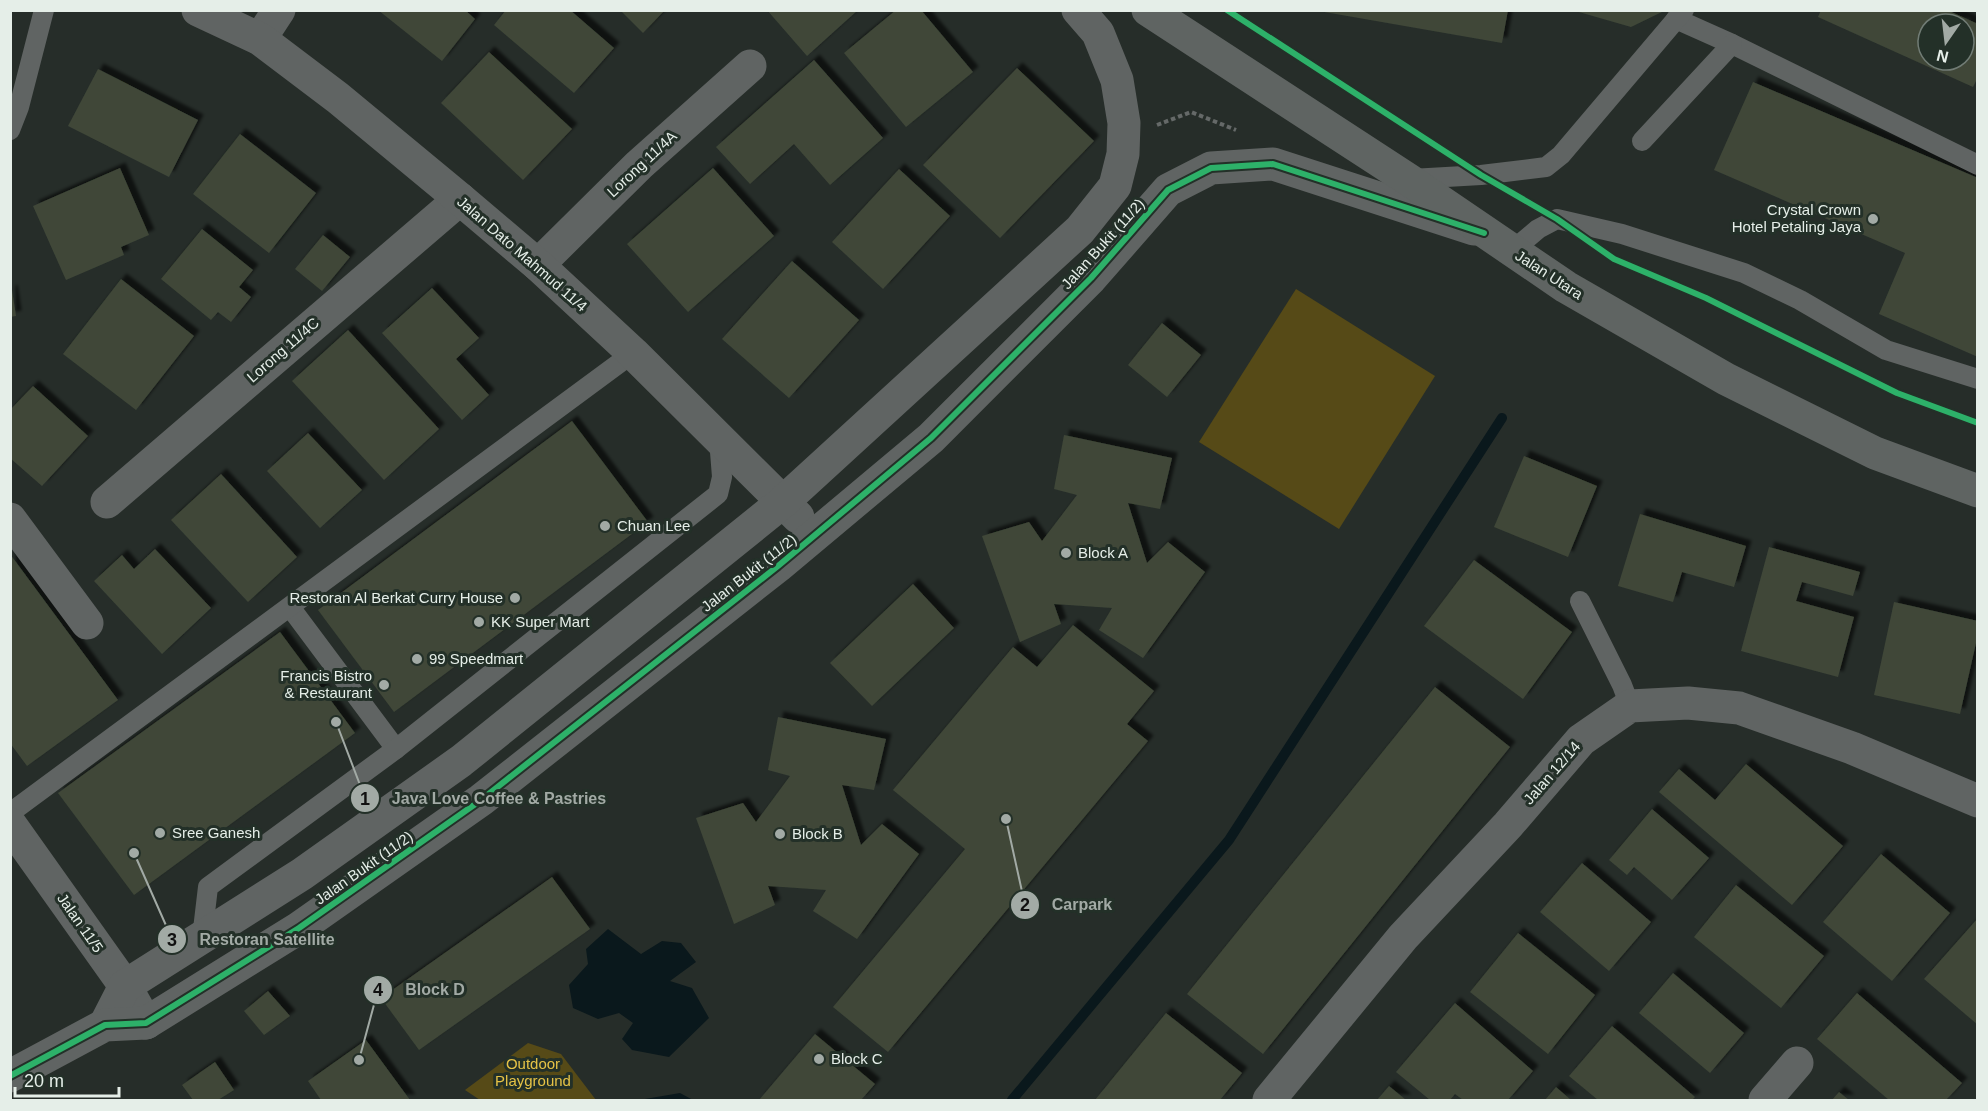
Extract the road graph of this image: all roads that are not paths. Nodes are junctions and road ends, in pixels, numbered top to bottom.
1 (44, 10) edge
2 (198, 10) edge
3 (279, 10) edge
4 (1078, 10) edge
5 (1148, 10) edge
6 (1680, 15) edge
7 (260, 39) junction
8 (1732, 44) junction
9 (750, 66) dead end
10 (10, 130) edge
11 (1642, 141) dead end
12 (1977, 165) edge
13 (1409, 180) junction
14 (460, 199) junction
15 (1484, 233) junction
16 (1512, 251) junction
17 (538, 265) junction
18 (633, 353) junction
19 (1977, 379) edge
20 (719, 439) junction
21 (1977, 491) edge
22 (107, 502) dead end
23 (783, 502) junction
24 (10, 519) edge
25 (817, 534) junction
26 (1580, 601) dead end
27 (290, 607) junction
28 (87, 623) dead end
29 (1630, 706) junction
30 (396, 749) junction
31 (1977, 801) edge
32 (10, 813) edge
33 (10, 824) edge
34 (202, 938) junction
35 (125, 986) junction
36 (146, 1023) junction
37 (105, 1025) junction
38 (1797, 1063) dead end
39 (10, 1076) edge
40 (1269, 1101) edge
41 (1765, 1101) edge

1 - 10 lane
2 - 7 street, Jalan Dato Mahmud 11/4
3 - 7 street
4 - 23 street, Jalan Bukit (11/2)
5 - 13 main road, Jalan Utara
6 - 8 lane
6 - 13 lane
7 - 14 street, Jalan Dato Mahmud 11/4
8 - 11 lane
8 - 12 lane
9 - 17 street, Lorong 11/4A
13 - 15 main road, Jalan Utara
14 - 17 street, Jalan Dato Mahmud 11/4
14 - 22 street, Lorong 11/4C
15 - 16 main road, Jalan Utara
15 - 25 street, Jalan Bukit (11/2)
16 - 19 lane
16 - 21 main road, Jalan Utara
17 - 18 street, Jalan Dato Mahmud 11/4
18 - 20 street, Jalan Dato Mahmud 11/4
18 - 27 lane
20 - 23 street, Jalan Dato Mahmud 11/4
20 - 30 lane
23 - 25 street, Jalan Dato Mahmud 11/4
23 - 34 street, Jalan Bukit (11/2)
24 - 28 street
25 - 36 street, Jalan Bukit (11/2)
26 - 29 lane
27 - 30 lane
27 - 32 lane
29 - 31 street
29 - 40 street, Jalan 12/14
30 - 34 lane
33 - 35 street, Jalan 11/5
34 - 35 street, Jalan Bukit (11/2)
35 - 36 street, Jalan 11/5
35 - 37 street
36 - 37 street, Jalan Bukit (11/2)
37 - 39 street, Jalan Bukit (11/2)
38 - 41 street

